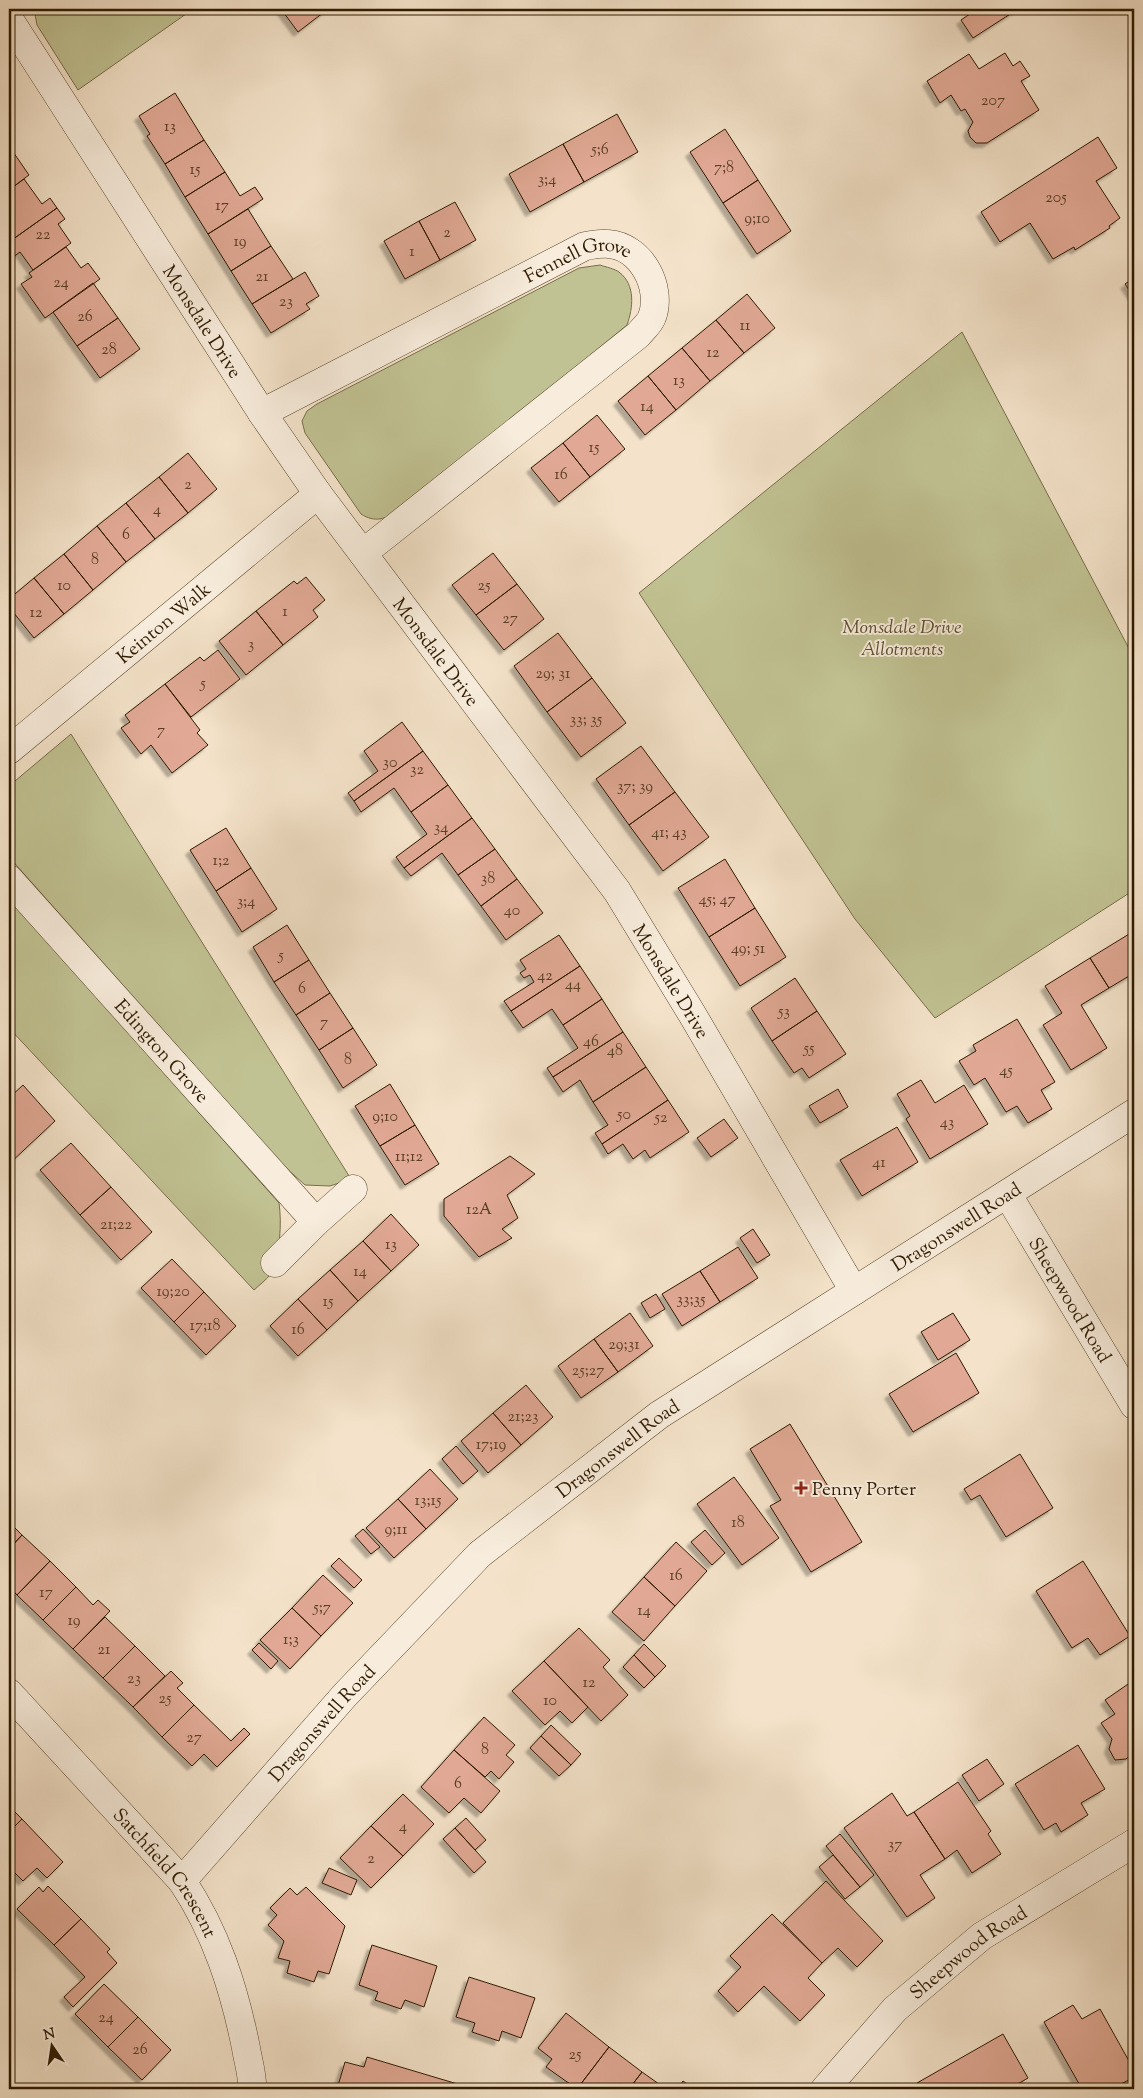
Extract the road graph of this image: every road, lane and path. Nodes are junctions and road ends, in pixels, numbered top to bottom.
1 (9, 19) edge
2 (262, 414) junction
3 (318, 494) junction
4 (363, 553) junction
5 (11, 744) edge
6 (9, 879) edge
7 (1134, 1113) edge
8 (353, 1189) dead end
9 (1008, 1195) junction
10 (316, 1222) junction
11 (276, 1263) dead end
12 (854, 1291) junction
13 (1134, 1405) edge
14 (9, 1693) edge
15 (1134, 1843) edge
16 (182, 1881) junction
17 (252, 2089) edge
18 (825, 2089) edge

1 - 2 street, Monsdale Drive
2 - 3 street, Monsdale Drive
2 - 4 street, Fennell Grove
3 - 4 street, Monsdale Drive
3 - 5 street, Keinton Walk
4 - 12 street, Monsdale Drive
6 - 10 street, Edington Grove
7 - 9 street, Dragonswell Road
8 - 10 street
9 - 12 street, Dragonswell Road
9 - 13 street, Sheepwood Road
10 - 11 street
12 - 16 street, Dragonswell Road
14 - 16 street, Satchfield Crescent
15 - 18 street, Sheepwood Road
16 - 17 street, Satchfield Crescent

